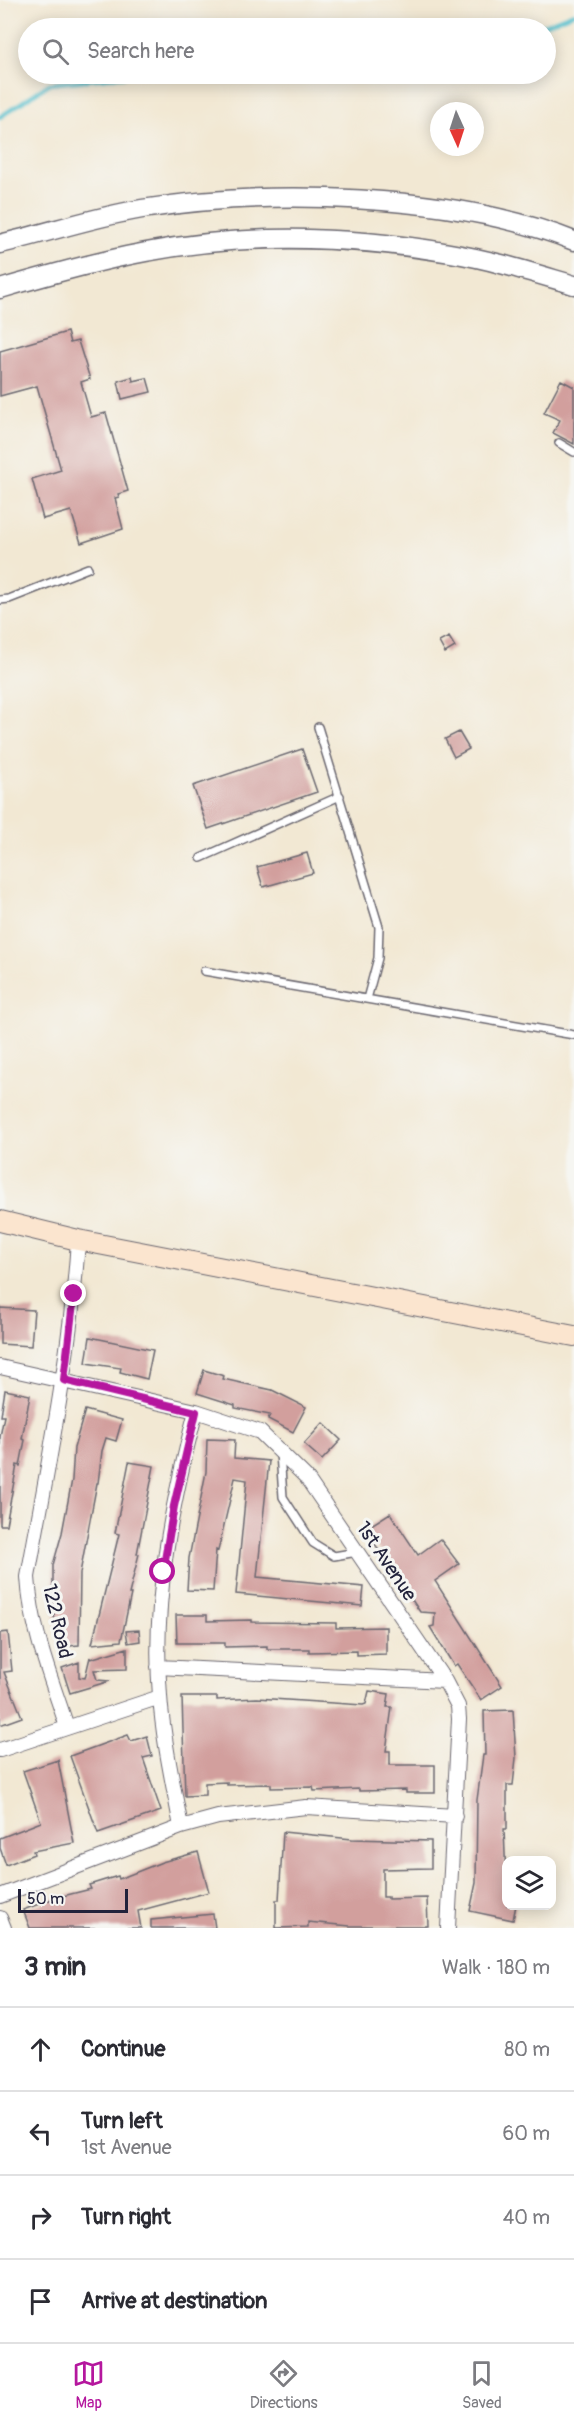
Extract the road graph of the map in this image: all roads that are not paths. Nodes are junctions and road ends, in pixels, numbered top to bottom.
1 (574, 241) edge
2 (0, 244) edge
3 (574, 285) edge
4 (0, 289) edge
5 (559, 443) dead end
6 (574, 452) edge
7 (88, 568) dead end
8 (0, 600) edge
9 (318, 727) dead end
10 (340, 796) junction
11 (201, 858) dead end
12 (204, 970) dead end
13 (367, 999) junction
14 (574, 1035) edge
15 (0, 1221) edge
16 (78, 1239) junction
17 (574, 1336) edge
18 (0, 1367) edge
19 (64, 1380) junction
20 (196, 1412) junction
21 (280, 1450) junction
22 (357, 1552) junction
23 (158, 1667) junction
24 (445, 1681) junction
25 (160, 1697) junction
26 (67, 1726) junction
27 (0, 1750) edge
28 (455, 1816) junction
29 (181, 1827) junction
30 (0, 1896) edge
31 (0, 1918) edge
32 (4, 1928) edge
33 (448, 1928) edge

1 - 2 street
3 - 4 street
5 - 6 lane
7 - 8 lane
9 - 10 lane
10 - 11 lane
10 - 13 lane
12 - 13 lane
13 - 14 lane
15 - 16 main road
16 - 17 main road
16 - 19 street, 122 Road
18 - 19 street, 1st Avenue
19 - 20 street, 1st Avenue
19 - 26 street, 122 Road
20 - 21 street, 1st Avenue
20 - 23 street
21 - 22 street, 1st Avenue
21 - 22 lane
22 - 24 street, 1st Avenue
23 - 24 street
23 - 25 street
24 - 28 street, 1st Avenue
25 - 26 street
25 - 29 street
26 - 27 street
28 - 29 street
28 - 33 street, 1st Avenue
29 - 30 street
31 - 32 street

